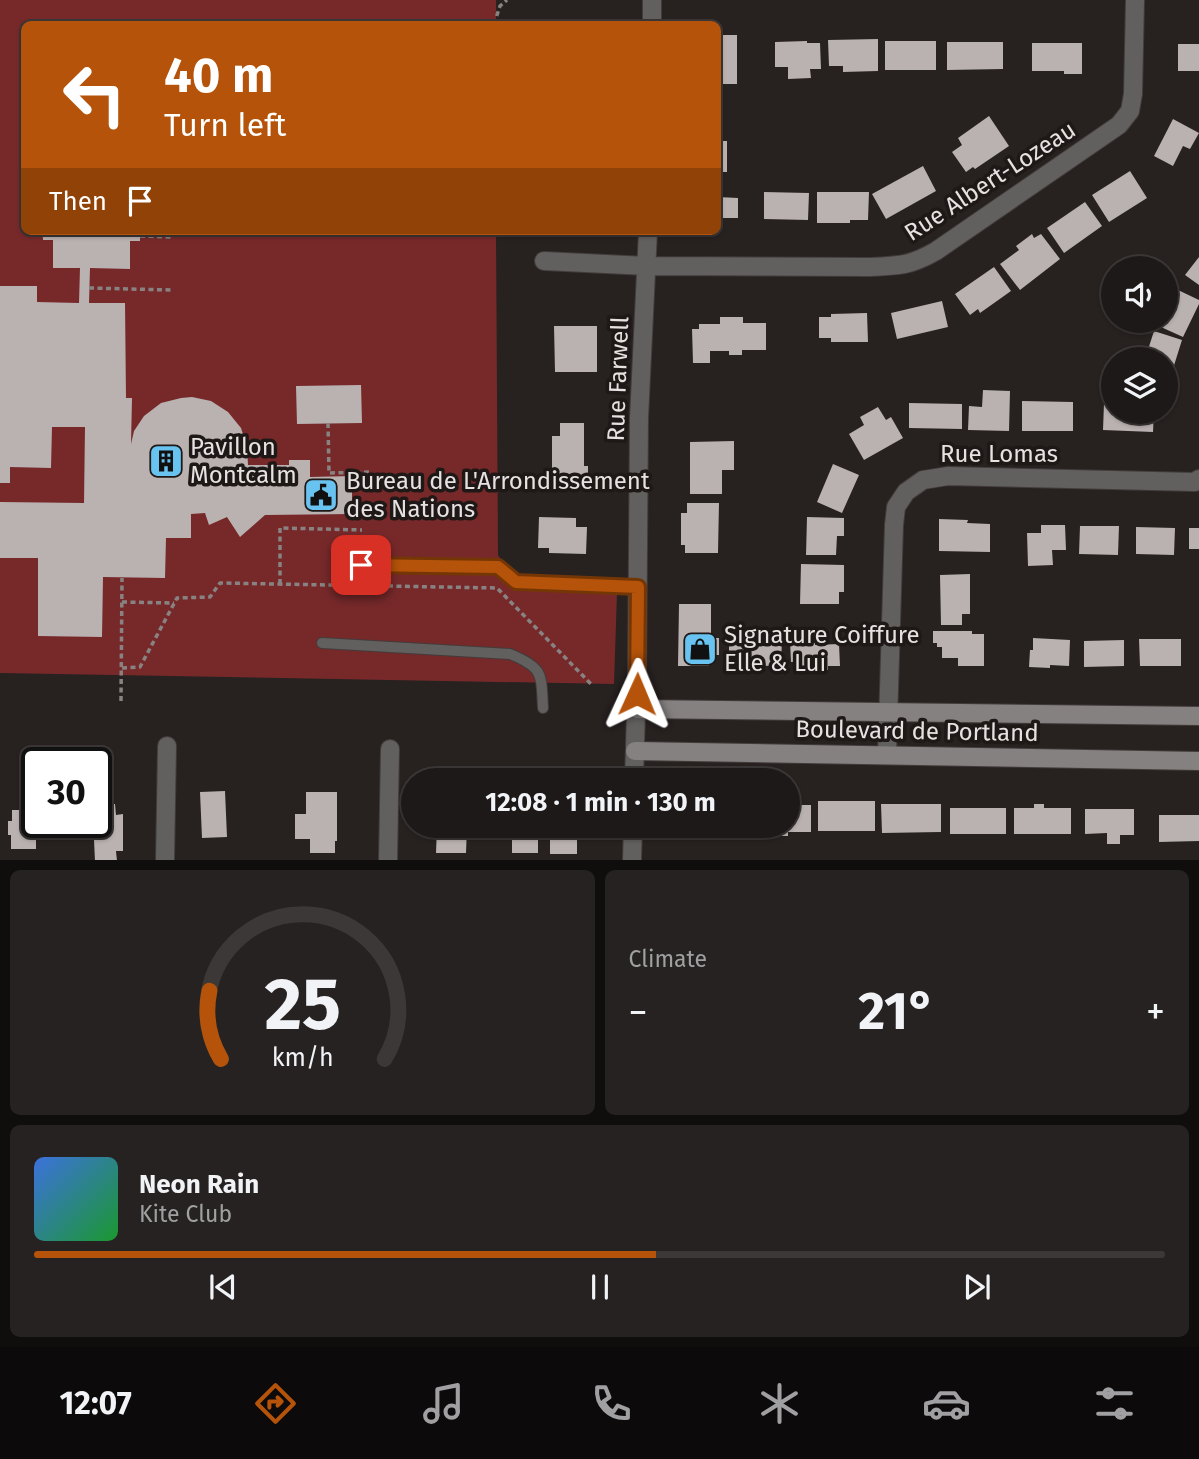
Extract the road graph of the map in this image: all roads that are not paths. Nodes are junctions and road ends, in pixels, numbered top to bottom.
1 (652, 0) edge
2 (1135, 0) edge
3 (652, 21) edge
4 (648, 235) edge
5 (544, 261) dead end
6 (647, 266) junction
7 (1197, 481) edge
8 (361, 565) dead end
9 (638, 587) junction
10 (322, 643) dead end
11 (542, 708) dead end
12 (637, 709) junction
13 (888, 712) junction
14 (1199, 716) edge
15 (167, 746) dead end
16 (390, 749) dead end
17 (635, 751) junction
18 (887, 755) junction
19 (1199, 761) edge
20 (634, 768) edge
21 (633, 838) edge
22 (165, 860) edge
23 (388, 860) edge
24 (632, 860) edge

1 - 3 street
2 - 6 street, Rue Albert-Lozeau
4 - 6 street, Rue Farwell
5 - 6 street, Rue Albert-Lozeau
6 - 9 street, Rue Farwell
7 - 13 street, Rue Lomas
8 - 9 lane
9 - 12 street, Rue Farwell
10 - 11 lane
12 - 13 main road, Boulevard de Portland
12 - 17 street, Rue Farwell
13 - 14 main road, Boulevard de Portland
13 - 18 street, Rue Lomas
15 - 22 street
16 - 23 street
17 - 18 main road, Boulevard de Portland
17 - 20 street, Rue Farwell
18 - 19 main road, Boulevard de Portland
21 - 24 street

